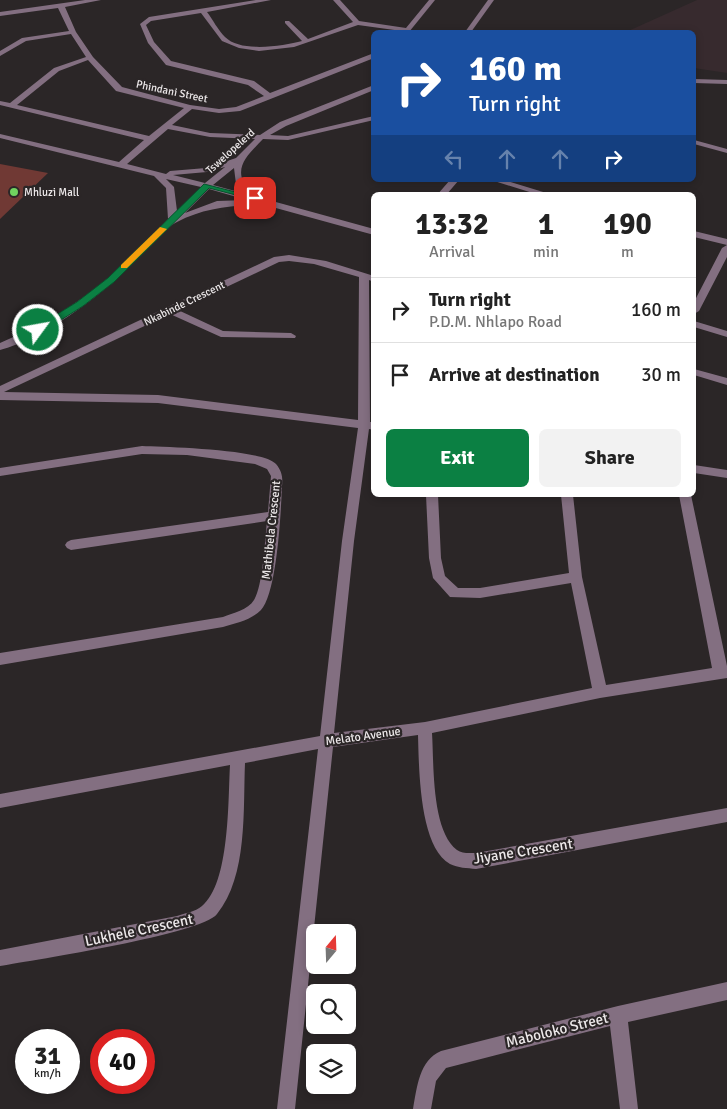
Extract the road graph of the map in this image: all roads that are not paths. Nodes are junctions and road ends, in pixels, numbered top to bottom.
1 (98, 0) edge
2 (268, 0) edge
3 (336, 0) edge
4 (432, 0) edge
5 (491, 0) edge
6 (61, 6) junction
7 (202, 10) junction
8 (0, 14) edge
9 (287, 22) dead end
10 (357, 22) junction
11 (401, 30) edge
12 (408, 30) edge
13 (469, 30) edge
14 (73, 32) junction
15 (306, 41) junction
16 (0, 54) edge
17 (371, 56) edge
18 (90, 58) junction
19 (696, 81) edge
20 (727, 82) edge
21 (371, 89) edge
22 (270, 97) junction
23 (0, 103) edge
24 (12, 105) junction
25 (190, 108) junction
26 (371, 119) edge
27 (166, 126) junction
28 (0, 136) edge
29 (261, 137) junction
30 (150, 139) junction
31 (696, 143) edge
32 (727, 151) edge
33 (240, 160) junction
34 (120, 166) junction
35 (156, 174) junction
36 (453, 182) edge
37 (502, 182) edge
38 (207, 186) junction
39 (444, 192) edge
40 (538, 192) edge
41 (270, 202) junction
42 (173, 220) junction
43 (371, 231) edge
44 (696, 234) edge
45 (727, 242) edge
46 (727, 248) edge
47 (722, 268) edge
48 (369, 278) edge
49 (696, 308) edge
50 (170, 310) junction
51 (696, 325) edge
52 (727, 334) edge
53 (291, 336) dead end
54 (0, 347) edge
55 (696, 373) edge
56 (727, 382) edge
57 (0, 390) edge
58 (0, 396) edge
59 (369, 425) edge
60 (696, 469) edge
61 (0, 472) edge
62 (727, 474) edge
63 (432, 497) edge
64 (567, 497) edge
65 (686, 497) edge
66 (272, 516) junction
67 (71, 545) dead end
68 (576, 578) junction
69 (0, 659) edge
70 (724, 672) edge
71 (600, 692) junction
72 (424, 728) junction
73 (326, 741) junction
74 (238, 758) junction
75 (0, 801) edge
76 (727, 815) edge
77 (0, 958) edge
78 (727, 991) edge
79 (618, 1015) junction
80 (286, 1109) edge
81 (422, 1109) edge
82 (628, 1109) edge

1 - 6 street
2 - 7 street
3 - 10 street
4 - 12 street
5 - 13 street
6 - 8 street
6 - 14 street, Phindani Street
7 - 15 street
7 - 22 street
9 - 15 street
10 - 11 street
10 - 15 street
14 - 16 street
14 - 18 street, Phindani Street
17 - 22 street, Phindani Street
18 - 24 street
18 - 25 street, Phindani Street
19 - 20 street
21 - 29 street, Tswelopelerd
22 - 25 street, Phindani Street
23 - 24 street
24 - 30 street
25 - 27 street
26 - 29 street
27 - 29 street
27 - 30 street
28 - 34 street
29 - 33 street, Tswelopelerd
30 - 34 street
31 - 32 street
33 - 35 street
33 - 38 street, Tswelopelerd
33 - 41 street
34 - 35 street
35 - 38 street
35 - 42 street
36 - 39 street
37 - 40 street
38 - 41 street
38 - 42 street, Tswelopelerd
41 - 42 street
41 - 43 street
42 - 54 street, Tswelopelerd
44 - 45 street
46 - 47 street
47 - 49 street
48 - 50 street, Nkabinde Crescent
48 - 59 street
50 - 53 street
50 - 57 street, Nkabinde Crescent
51 - 52 street
55 - 56 street
58 - 59 street
59 - 73 street
60 - 62 street
61 - 66 street, Mathibela Crescent
63 - 68 street
64 - 68 street
65 - 70 street
66 - 67 street
66 - 69 street, Mathibela Crescent
68 - 71 street
70 - 71 street, Melato Avenue
71 - 72 street, Melato Avenue
72 - 73 street, Melato Avenue
72 - 76 street, Jiyane Crescent
73 - 74 street, Melato Avenue
73 - 80 street
74 - 75 street, Melato Avenue
74 - 77 street, Lukhele Crescent
78 - 79 street, Maboloko Street
79 - 81 street, Maboloko Street
79 - 82 street

